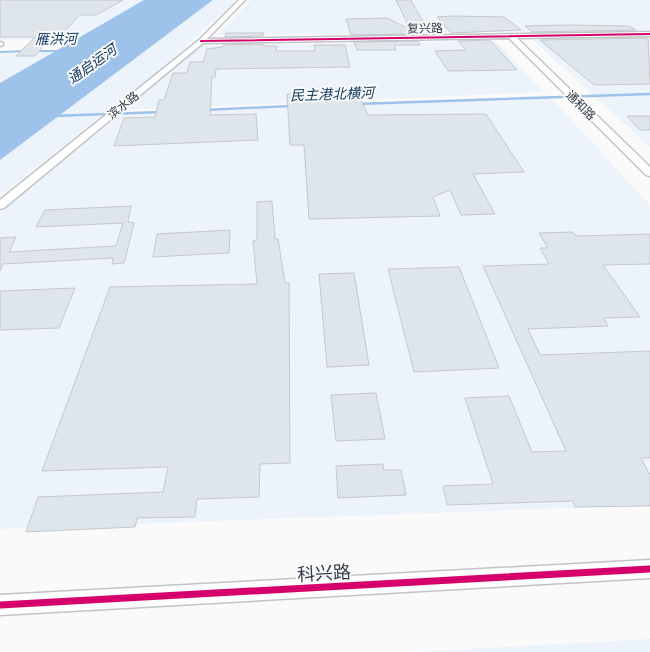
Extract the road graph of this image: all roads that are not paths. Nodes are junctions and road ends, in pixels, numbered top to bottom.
1 (242, 0) edge
2 (650, 34) edge
3 (512, 37) junction
4 (201, 41) junction
5 (650, 174) edge
6 (0, 206) edge
7 (650, 569) edge
8 (0, 605) edge

1 - 4 street, 滨水路
2 - 3 street, 复兴路
3 - 4 street, 复兴路
3 - 5 street, 通和路
4 - 6 street, 滨水路
7 - 8 street, 科兴路

